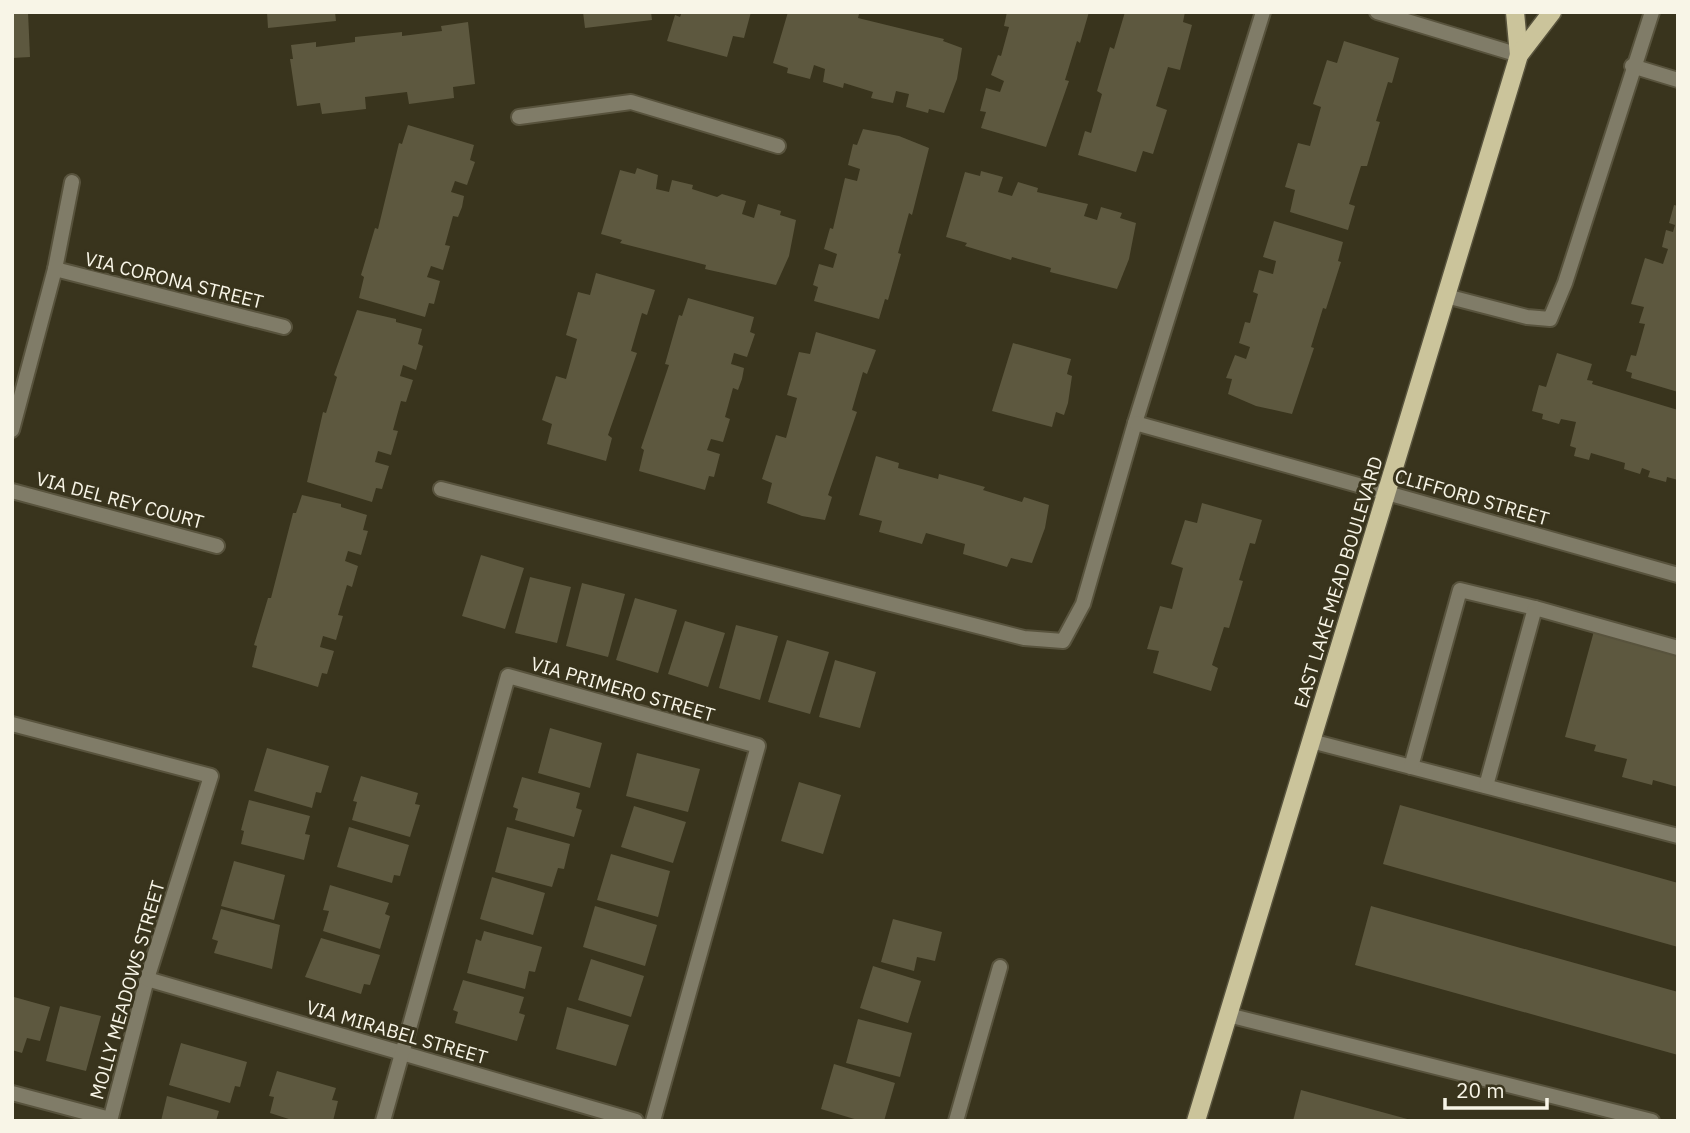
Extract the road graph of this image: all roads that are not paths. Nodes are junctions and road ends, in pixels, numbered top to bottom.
1 (1263, 12) edge
2 (1377, 12) edge
3 (1515, 12) edge
4 (1552, 12) edge
5 (1652, 12) edge
6 (1519, 55) junction
7 (1632, 66) junction
8 (1678, 80) edge
9 (519, 117) dead end
10 (778, 146) dead end
11 (72, 182) dead end
12 (55, 269) junction
13 (1446, 296) junction
14 (284, 327) dead end
15 (19, 381) edge
16 (1135, 423) junction
17 (12, 430) edge
18 (441, 489) dead end
19 (12, 491) edge
20 (1387, 493) junction
21 (217, 546) dead end
22 (1678, 575) edge
23 (1535, 608) junction
24 (1678, 648) edge
25 (12, 724) edge
26 (1311, 741) junction
27 (1411, 767) junction
28 (1486, 786) junction
29 (1678, 836) edge
30 (1000, 967) dead end
31 (147, 979) junction
32 (1228, 1015) junction
33 (402, 1054) junction
34 (12, 1093) edge
35 (110, 1120) edge
36 (383, 1121) edge
37 (636, 1121) edge
38 (653, 1121) edge
39 (956, 1121) edge
40 (1196, 1121) edge
41 (1652, 1121) edge

1 - 16 street
2 - 6 street
3 - 6 main road, EAST LAKE MEAD BOULEVARD
4 - 6 main road, EAST LAKE MEAD BOULEVARD
5 - 7 street
6 - 13 main road, EAST LAKE MEAD BOULEVARD
7 - 8 street
7 - 13 street
9 - 10 street
11 - 12 street
12 - 14 street, VIA CORONA STREET
12 - 15 street
13 - 20 main road, EAST LAKE MEAD BOULEVARD
15 - 17 street
16 - 18 street
16 - 20 street, CLIFFORD STREET
19 - 21 street, VIA DEL REY COURT
20 - 22 street, CLIFFORD STREET
20 - 26 main road, EAST LAKE MEAD BOULEVARD
23 - 24 street
23 - 27 street
23 - 28 street
25 - 31 street, MOLLY MEADOWS STREET
26 - 27 street
26 - 32 main road, EAST LAKE MEAD BOULEVARD
27 - 28 street
28 - 29 street
30 - 39 street
31 - 33 street, VIA MIRABEL STREET
31 - 35 street, MOLLY MEADOWS STREET
32 - 40 main road, EAST LAKE MEAD BOULEVARD
32 - 41 street
33 - 36 street, VIA PRIMERO STREET
33 - 37 street, VIA MIRABEL STREET
33 - 38 street, VIA PRIMERO STREET
34 - 35 street, MOLLY MEADOWS STREET

